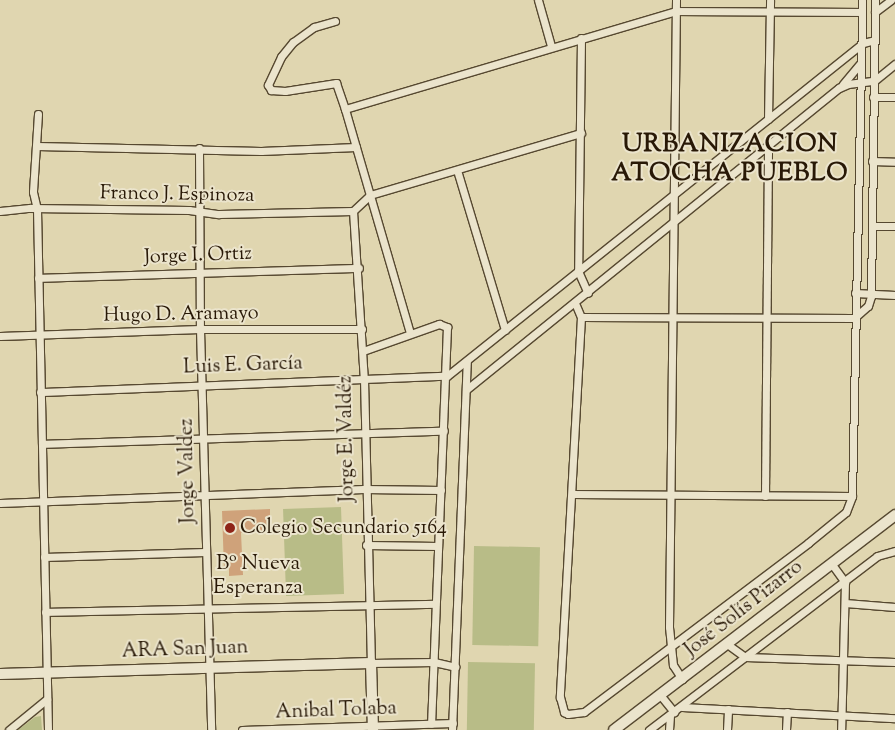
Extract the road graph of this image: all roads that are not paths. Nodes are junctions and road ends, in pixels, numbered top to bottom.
1 (538, 0) edge
2 (676, 0) edge
3 (770, 0) edge
4 (862, 0) edge
5 (875, 0) edge
6 (891, 0) edge
7 (675, 11) junction
8 (769, 12) junction
9 (862, 12) junction
10 (875, 12) junction
11 (335, 20) dead end
12 (581, 38) junction
13 (875, 40) junction
14 (862, 43) junction
15 (552, 46) junction
16 (862, 62) junction
17 (895, 64) edge
18 (861, 81) junction
19 (874, 81) junction
20 (839, 88) junction
21 (873, 97) junction
22 (895, 97) edge
23 (345, 109) junction
24 (38, 114) dead end
25 (768, 119) junction
26 (581, 133) junction
27 (37, 146) junction
28 (768, 146) junction
29 (356, 147) junction
30 (199, 148) junction
31 (872, 161) junction
32 (895, 162) edge
33 (457, 170) junction
34 (370, 195) junction
35 (673, 195) junction
36 (37, 209) junction
37 (0, 211) edge
38 (200, 211) junction
39 (353, 211) junction
40 (673, 222) junction
41 (872, 226) junction
42 (895, 226) edge
43 (359, 268) junction
44 (200, 271) junction
45 (578, 271) junction
46 (38, 278) junction
47 (588, 293) junction
48 (855, 293) junction
49 (895, 295) edge
50 (870, 296) junction
51 (575, 303) junction
52 (581, 317) junction
53 (672, 317) junction
54 (767, 318) junction
55 (854, 318) junction
56 (200, 329) junction
57 (362, 329) junction
58 (505, 330) junction
59 (410, 334) junction
60 (39, 335) junction
61 (0, 336) edge
62 (363, 351) junction
63 (467, 361) junction
64 (447, 376) junction
65 (364, 379) junction
66 (202, 383) junction
67 (467, 389) junction
68 (40, 392) junction
69 (444, 431) junction
70 (365, 433) junction
71 (204, 436) junction
72 (42, 444) junction
73 (364, 489) junction
74 (441, 490) junction
75 (572, 494) junction
76 (204, 495) junction
77 (671, 495) junction
78 (765, 496) junction
79 (852, 496) junction
80 (43, 501) junction
81 (0, 503) edge
82 (895, 515) edge
83 (366, 545) junction
84 (438, 546) junction
85 (895, 551) edge
86 (205, 552) junction
87 (44, 557) junction
88 (831, 563) junction
89 (846, 582) junction
90 (434, 604) junction
91 (845, 604) junction
92 (368, 606) junction
93 (895, 606) edge
94 (207, 608) junction
95 (45, 612) junction
96 (728, 644) junction
97 (670, 646) junction
98 (745, 657) junction
99 (843, 659) junction
100 (434, 662) junction
101 (895, 662) edge
102 (371, 663) junction
103 (209, 667) junction
104 (455, 667) junction
105 (46, 672) junction
106 (0, 674) edge
107 (682, 678) junction
108 (661, 696) junction
109 (47, 699) junction
110 (682, 706) junction
111 (728, 709) junction
112 (787, 712) junction
113 (672, 714) junction
114 (841, 715) junction
115 (895, 718) edge
116 (431, 724) junction
117 (452, 727) edge
118 (373, 728) edge
119 (9, 730) edge
120 (48, 730) edge
121 (211, 730) edge
122 (242, 730) edge
123 (276, 730) edge
124 (614, 730) edge
125 (649, 730) edge
126 (669, 730) edge
127 (727, 730) edge
128 (786, 730) edge
129 (840, 730) edge

1 - 15 street
2 - 7 street
3 - 8 street
4 - 9 street
5 - 10 street
6 - 10 street
7 - 8 street
7 - 12 street
7 - 35 street
8 - 9 street
8 - 25 street
9 - 14 street
10 - 13 street
11 - 23 street
12 - 15 street
12 - 26 street
13 - 14 street
13 - 19 street
14 - 16 street
14 - 25 street
15 - 23 street
16 - 18 street
16 - 20 street
17 - 19 street
18 - 19 street
18 - 20 street
18 - 48 street
19 - 21 street
20 - 28 street
21 - 22 street
21 - 31 street
23 - 29 street
24 - 27 street
25 - 35 street
26 - 33 street
26 - 45 street
27 - 30 street
27 - 36 street
28 - 40 street
28 - 54 street
29 - 30 street
29 - 34 street
30 - 38 street, Jorge Valdez
31 - 32 street
31 - 41 street
33 - 34 street
33 - 58 street
34 - 39 street
34 - 59 street
35 - 40 street
35 - 45 street
36 - 37 street, Franco J. Espinoza
36 - 38 street, Franco J. Espinoza
36 - 46 street
38 - 39 street, Franco J. Espinoza
38 - 44 street, Jorge Valdez
39 - 43 street, Jorge E. Valdéz
40 - 47 street
40 - 53 street
41 - 42 street
41 - 50 street
43 - 44 street, Jorge I. Ortiz
43 - 57 street, Jorge E. Valdéz
44 - 46 street, Jorge I. Ortiz
44 - 56 street, Jorge Valdez
45 - 47 street
45 - 58 street
46 - 60 street
47 - 51 street
48 - 50 street
48 - 55 street
49 - 50 street
50 - 55 street
51 - 52 street
51 - 67 street
52 - 53 street
52 - 75 street
53 - 54 street
53 - 77 street
54 - 55 street
54 - 78 street
55 - 79 street
56 - 57 street, Hugo D. Aramayo
56 - 60 street, Hugo D. Aramayo
56 - 66 street, Jorge Valdez
57 - 62 street, Jorge E. Valdéz
58 - 63 street
59 - 62 street
59 - 64 street
60 - 61 street, Hugo D. Aramayo
60 - 68 street
62 - 65 street, Jorge E. Valdéz
63 - 64 street
63 - 67 street
64 - 65 street, Luis E. García
64 - 69 street
65 - 66 street, Luis E. García
65 - 70 street, Jorge E. Valdéz
66 - 68 street, Luis E. García
66 - 71 street, Jorge Valdez
67 - 104 street
68 - 72 street
69 - 70 street
69 - 74 street
70 - 71 street
70 - 73 street, Jorge E. Valdéz
71 - 72 street
71 - 76 street, Jorge Valdez
72 - 80 street
73 - 74 street
73 - 76 street
73 - 83 street, Jorge E. Valdéz
74 - 84 street
75 - 77 street
75 - 97 street
76 - 80 street
76 - 86 street, Jorge Valdez
77 - 78 street
77 - 97 street
78 - 79 street
79 - 97 street
80 - 81 street
80 - 87 street
82 - 88 street, José Solís Pizarro
83 - 84 street
83 - 92 street, Jorge E. Valdéz
84 - 90 street
85 - 89 street
86 - 87 street
86 - 94 street, Jorge Valdez
87 - 95 street
88 - 89 street
88 - 96 street, José Solís Pizarro
89 - 91 street
89 - 98 street
90 - 92 street
90 - 100 street
91 - 93 street
91 - 99 street
92 - 94 street
92 - 102 street, Jorge E. Valdéz
94 - 95 street
94 - 103 street, Jorge Valdez
95 - 105 street
96 - 98 street
96 - 107 street, José Solís Pizarro
97 - 107 street
98 - 99 street
98 - 110 street
99 - 101 street
99 - 114 street
100 - 102 street
100 - 104 street
100 - 116 street
102 - 103 street, ARA San Juan
102 - 118 street, Jorge E. Valdéz
103 - 105 street, ARA San Juan
103 - 121 street, Jorge Valdez
104 - 117 street
105 - 106 street, ARA San Juan
105 - 109 street
107 - 108 street, José Solís Pizarro
108 - 113 street
108 - 124 street, José Solís Pizarro
109 - 119 street
109 - 120 street
110 - 111 street
110 - 113 street
111 - 112 street
111 - 127 street
112 - 114 street
112 - 128 street
113 - 125 street
113 - 126 street
114 - 115 street
114 - 129 street
116 - 117 street, Anibal Tolaba
116 - 118 street, Anibal Tolaba
118 - 123 street, Anibal Tolaba
122 - 123 street, Anibal Tolaba

